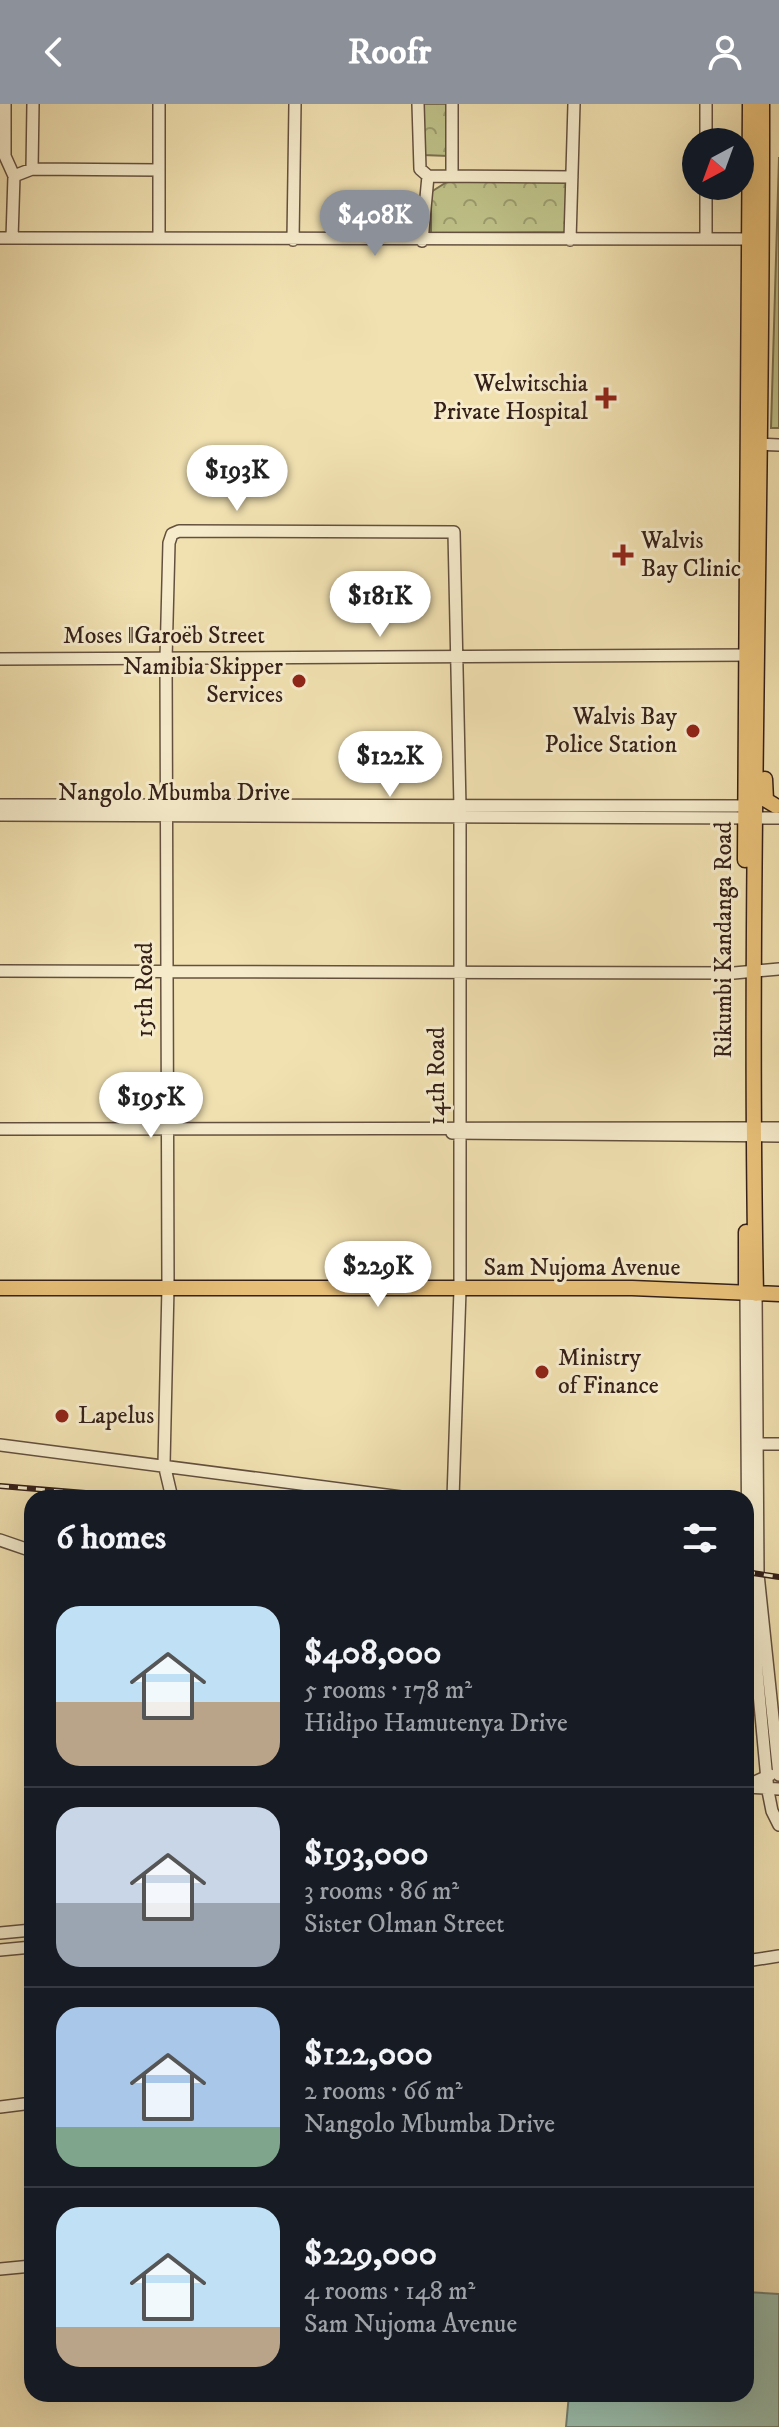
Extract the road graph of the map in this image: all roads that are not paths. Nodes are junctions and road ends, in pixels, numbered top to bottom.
1 (5, 104) edge
2 (33, 104) edge
3 (159, 104) edge
4 (295, 104) edge
5 (418, 104) edge
6 (452, 104) edge
7 (574, 104) edge
8 (706, 104) edge
9 (750, 104) edge
10 (762, 104) edge
11 (706, 128) edge
12 (32, 169) junction
13 (158, 170) junction
14 (452, 174) junction
15 (14, 176) junction
16 (428, 176) junction
17 (572, 177) junction
18 (706, 200) edge
19 (159, 237) junction
20 (6, 238) edge
21 (706, 239) junction
22 (756, 239) junction
23 (293, 240) junction
24 (570, 240) junction
25 (422, 241) junction
26 (755, 445) junction
27 (779, 445) edge
28 (457, 655) junction
29 (753, 655) junction
30 (0, 659) edge
31 (166, 659) junction
32 (757, 749) junction
33 (0, 805) edge
34 (778, 810) edge
35 (168, 811) junction
36 (460, 812) junction
37 (751, 812) junction
38 (0, 815) edge
39 (779, 969) edge
40 (0, 971) edge
41 (167, 971) junction
42 (460, 973) junction
43 (746, 973) junction
44 (779, 976) edge
45 (779, 1128) edge
46 (0, 1129) edge
47 (459, 1131) junction
48 (169, 1132) junction
49 (750, 1132) junction
50 (779, 1136) edge
51 (168, 1287) junction
52 (0, 1288) edge
53 (460, 1290) junction
54 (751, 1293) junction
55 (779, 1294) edge
56 (752, 1444) junction
57 (779, 1444) edge
58 (0, 1445) edge
59 (164, 1464) junction
60 (170, 1490) edge
61 (351, 1490) edge
62 (453, 1490) edge
63 (752, 1490) edge
64 (0, 1540) edge
65 (24, 1548) edge
66 (754, 1640) edge
67 (754, 1646) edge
68 (778, 1752) edge
69 (766, 1775) junction
70 (779, 1775) edge
71 (754, 1782) edge
72 (773, 1790) edge
73 (779, 1825) edge
74 (24, 1931) edge
75 (0, 1933) edge
76 (24, 1948) edge
77 (0, 1950) edge
78 (779, 1956) edge
79 (754, 1960) edge
80 (24, 2104) edge
81 (0, 2107) edge
82 (24, 2267) edge
83 (0, 2269) edge

1 - 15 street
2 - 12 street
3 - 13 street
4 - 23 street
5 - 16 street
6 - 14 street
7 - 17 street
8 - 11 street
9 - 22 main road, Rikumbi Kandanga Road
10 - 22 main road, Rikumbi Kandanga Road
12 - 13 street
12 - 15 street
13 - 19 street
14 - 16 street
14 - 17 street
15 - 20 street
16 - 25 street
17 - 24 street
18 - 21 street
19 - 20 street
19 - 23 street
21 - 22 street
21 - 24 street
22 - 26 main road, Rikumbi Kandanga Road
23 - 25 street
24 - 25 street
26 - 27 street
26 - 29 main road, Rikumbi Kandanga Road
28 - 29 street, Moses ǁGaroëb Street
28 - 31 street, Moses ǁGaroëb Street
28 - 31 street, 14th Road
28 - 36 street, 14th Road
29 - 32 main road, Rikumbi Kandanga Road
29 - 37 main road, Rikumbi Kandanga Road
30 - 31 street, Moses ǁGaroëb Street
31 - 35 street, 15th Road
32 - 34 main road
32 - 37 main road, Rikumbi Kandanga Road
33 - 35 street, Nangolo Mbumba Drive
34 - 37 street, Nangolo Mbumba Drive
35 - 36 street, Nangolo Mbumba Drive
35 - 38 street, Nangolo Mbumba Drive
35 - 41 street, 15th Road
36 - 37 street, Nangolo Mbumba Drive
36 - 42 street, 14th Road
37 - 43 main road, Rikumbi Kandanga Road
39 - 43 street
40 - 41 street
41 - 42 street
41 - 48 street, 15th Road
42 - 43 street
42 - 47 street, 14th Road
43 - 44 street
43 - 49 main road, Rikumbi Kandanga Road
45 - 49 street
46 - 48 street
47 - 48 street
47 - 49 street
47 - 53 street, 14th Road
48 - 51 street, 15th Road
49 - 50 street
49 - 54 main road, Rikumbi Kandanga Road
51 - 52 main road, Sam Nujoma Avenue
51 - 53 main road, Sam Nujoma Avenue
51 - 59 street, 15th Road
53 - 54 main road, Sam Nujoma Avenue
53 - 62 street, 14th Road
54 - 55 main road, Sam Nujoma Avenue
54 - 56 street, Rikumbi Kandanga Road
56 - 57 street
56 - 63 street, Rikumbi Kandanga Road
58 - 59 street
59 - 60 street, 15th Road
59 - 61 street
64 - 65 street
66 - 68 street, Rikumbi Kandanga Road
67 - 69 street, Rikumbi Kandanga Road
68 - 70 street, Rikumbi Kandanga Road
69 - 70 street
69 - 71 street
69 - 72 street, Rikumbi Kandanga Road
72 - 73 street
74 - 75 street
76 - 77 street
78 - 79 street
80 - 81 street
82 - 83 street

